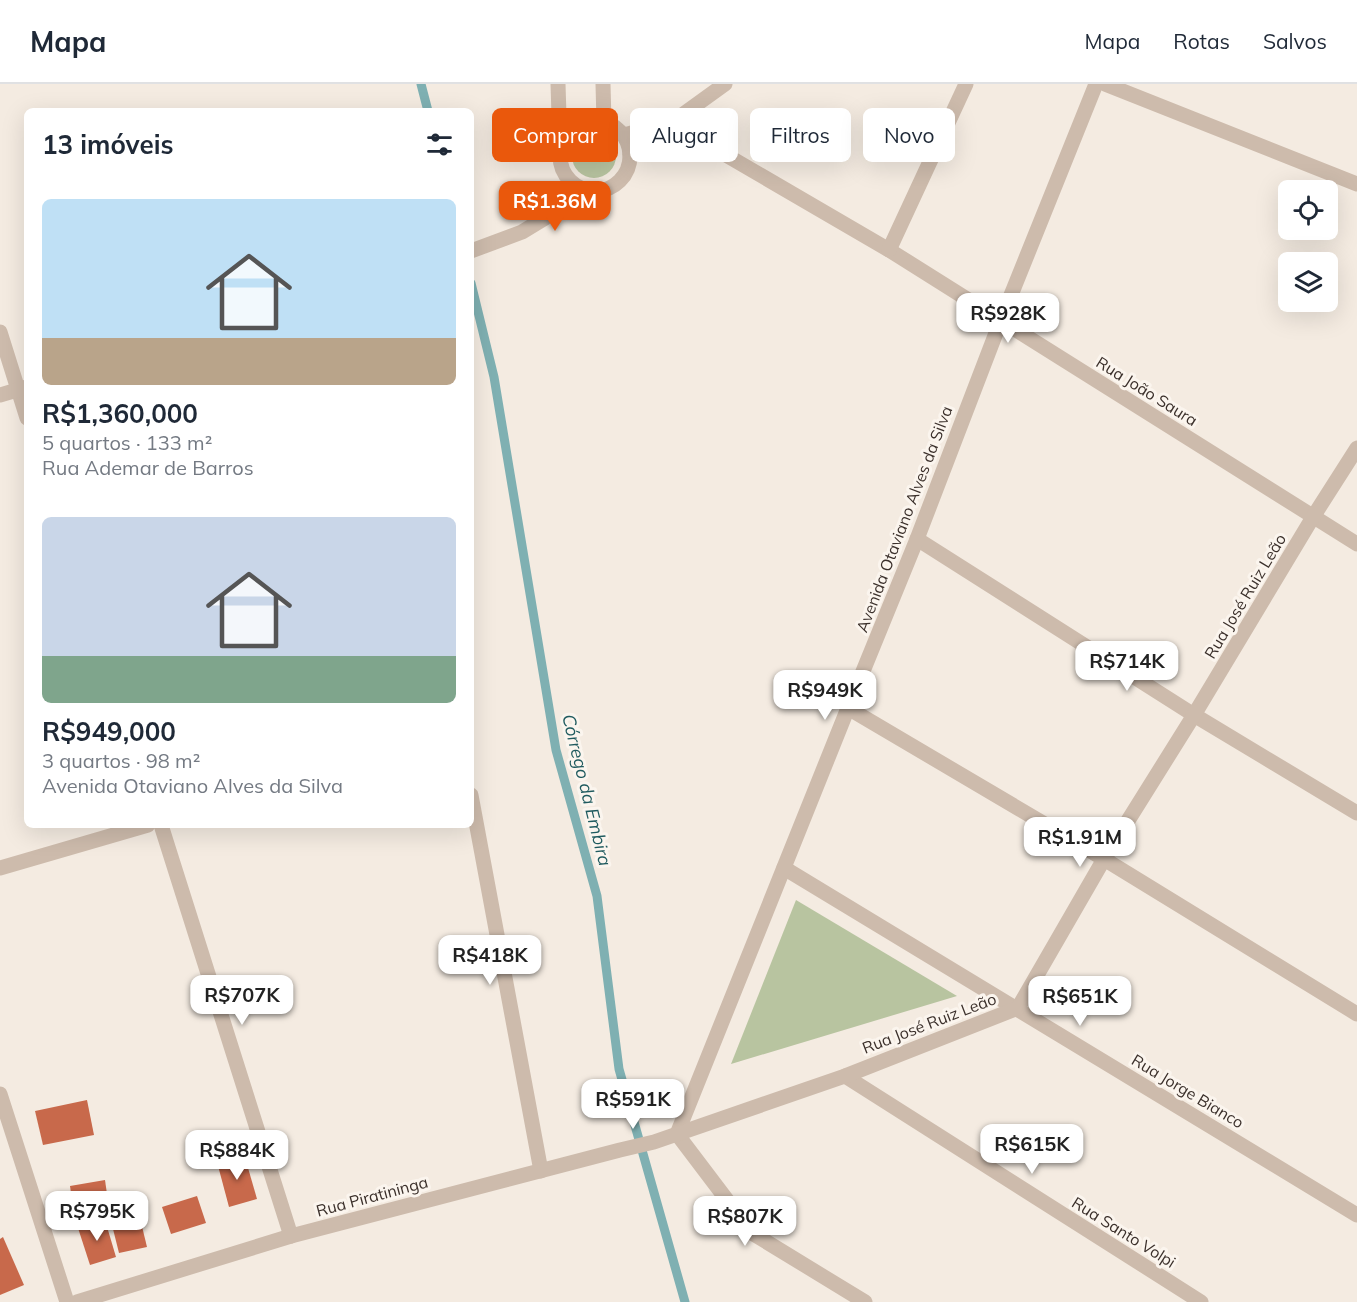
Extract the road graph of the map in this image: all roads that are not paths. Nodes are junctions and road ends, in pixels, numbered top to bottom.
1 (558, 84) edge
2 (603, 84) edge
3 (725, 84) edge
4 (966, 84) edge
5 (1096, 84) edge
6 (1105, 84) edge
7 (559, 108) edge
8 (604, 108) edge
9 (692, 108) edge
10 (618, 130) edge
11 (630, 133) edge
12 (624, 135) junction
13 (630, 154) joint
14 (560, 162) edge
15 (738, 162) edge
16 (1357, 184) edge
17 (575, 185) junction
18 (474, 250) edge
19 (889, 250) junction
20 (1001, 320) junction
21 (0, 332) edge
22 (22, 388) edge
23 (0, 395) edge
24 (1357, 448) edge
25 (1313, 517) junction
26 (917, 539) junction
27 (1357, 544) edge
28 (848, 708) junction
29 (1194, 715) junction
30 (474, 811) edge
31 (1357, 813) edge
32 (138, 828) edge
33 (163, 828) edge
34 (1104, 859) junction
35 (0, 868) edge
36 (784, 868) junction
37 (1017, 1008) junction
38 (1357, 1014) edge
39 (846, 1076) junction
40 (0, 1094) edge
41 (678, 1134) junction
42 (541, 1171) junction
43 (1357, 1215) edge
44 (291, 1236) junction
45 (67, 1302) edge
46 (77, 1302) edge
47 (865, 1302) edge
48 (1201, 1302) edge

1 - 7 street
2 - 8 street
3 - 9 street
4 - 19 street
5 - 20 street, Avenida Otaviano Alves da Silva
6 - 16 street
10 - 12 street
11 - 12 street
12 - 13 street
13 - 17 street
14 - 17 street
15 - 19 street, Rua João Saura
17 - 18 street
19 - 20 street, Rua João Saura
20 - 25 street, Rua João Saura
20 - 26 street, Avenida Otaviano Alves da Silva
21 - 22 street
22 - 23 street
24 - 25 street, Rua José Ruiz Leão
25 - 27 street, Rua João Saura
25 - 29 street, Rua José Ruiz Leão
26 - 28 street, Avenida Otaviano Alves da Silva
26 - 29 street
28 - 34 street
28 - 36 street, Avenida Otaviano Alves da Silva
29 - 31 street
29 - 34 street, Rua José Ruiz Leão
30 - 42 street
32 - 35 street
33 - 44 street
34 - 37 street, Rua José Ruiz Leão
34 - 38 street
36 - 37 street, Rua Jorge Bianco
36 - 41 street, Avenida Otaviano Alves da Silva
37 - 39 street, Rua José Ruiz Leão
37 - 43 street, Rua Jorge Bianco
39 - 41 street, Rua José Ruiz Leão
39 - 48 street, Rua Santo Volpi
40 - 45 street
41 - 42 street, Rua Piratininga
41 - 47 street
42 - 44 street, Rua Piratininga
44 - 46 street, Rua Piratininga

